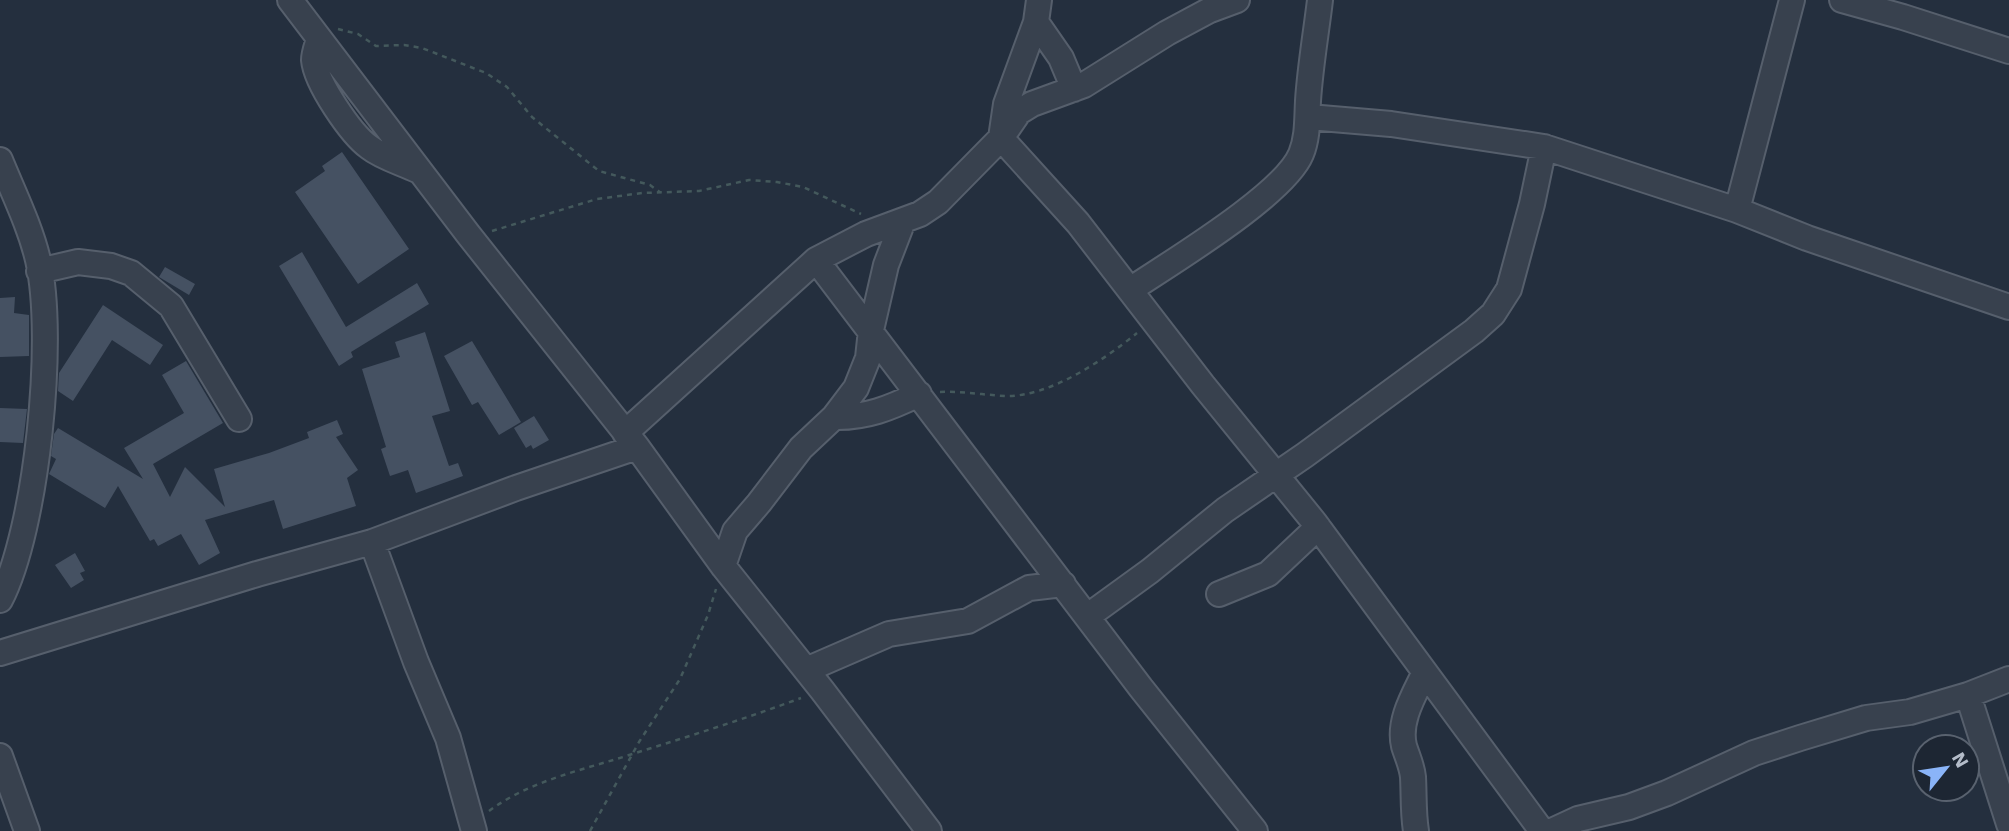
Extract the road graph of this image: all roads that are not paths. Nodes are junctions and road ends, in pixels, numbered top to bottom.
1 (290, 0) edge
2 (1237, 0) edge
3 (1320, 0) edge
4 (1792, 0) edge
5 (1842, 0) edge
6 (1038, 11) edge
7 (2009, 51) edge
8 (1074, 89) junction
9 (1308, 117) junction
10 (1001, 138) junction
11 (1544, 148) junction
12 (0, 160) edge
13 (1737, 210) junction
14 (895, 224) junction
15 (816, 260) junction
16 (39, 271) junction
17 (1130, 290) junction
18 (2009, 307) edge
19 (871, 330) junction
20 (919, 394) junction
21 (834, 417) junction
22 (239, 419) dead end
23 (631, 440) junction
24 (1274, 475) junction
25 (1318, 527) junction
26 (372, 542) junction
27 (723, 566) junction
28 (1063, 584) junction
29 (1219, 594) dead end
30 (0, 600) edge
31 (1088, 616) junction
32 (0, 653) edge
33 (806, 670) junction
34 (1424, 674) junction
35 (2009, 679) edge
36 (1968, 695) junction
37 (0, 756) edge
38 (2009, 824) edge
39 (28, 829) edge
40 (473, 830) edge
41 (929, 831) edge
42 (1255, 831) edge
43 (1416, 831) edge
44 (1542, 831) edge
45 (1552, 831) edge

1 - 23 street
2 - 8 street
3 - 9 street
4 - 13 street
5 - 7 street
6 - 8 street
6 - 10 street
8 - 10 street
9 - 11 street
9 - 17 street
10 - 14 street
10 - 17 street
11 - 13 street
11 - 24 street
12 - 16 street
13 - 18 street
14 - 15 street
14 - 19 street
15 - 19 street
15 - 23 street
16 - 22 street
16 - 30 street
17 - 24 street
19 - 20 street
19 - 21 street
20 - 21 street
20 - 28 street
21 - 27 street
23 - 26 street
23 - 27 street
24 - 25 street
24 - 31 street
25 - 29 street
25 - 34 street
26 - 32 street
26 - 40 street
27 - 33 street
28 - 31 street
28 - 33 street
31 - 42 street
33 - 41 street
34 - 43 street
34 - 44 street
35 - 36 street
36 - 38 street
36 - 45 street
37 - 39 street

